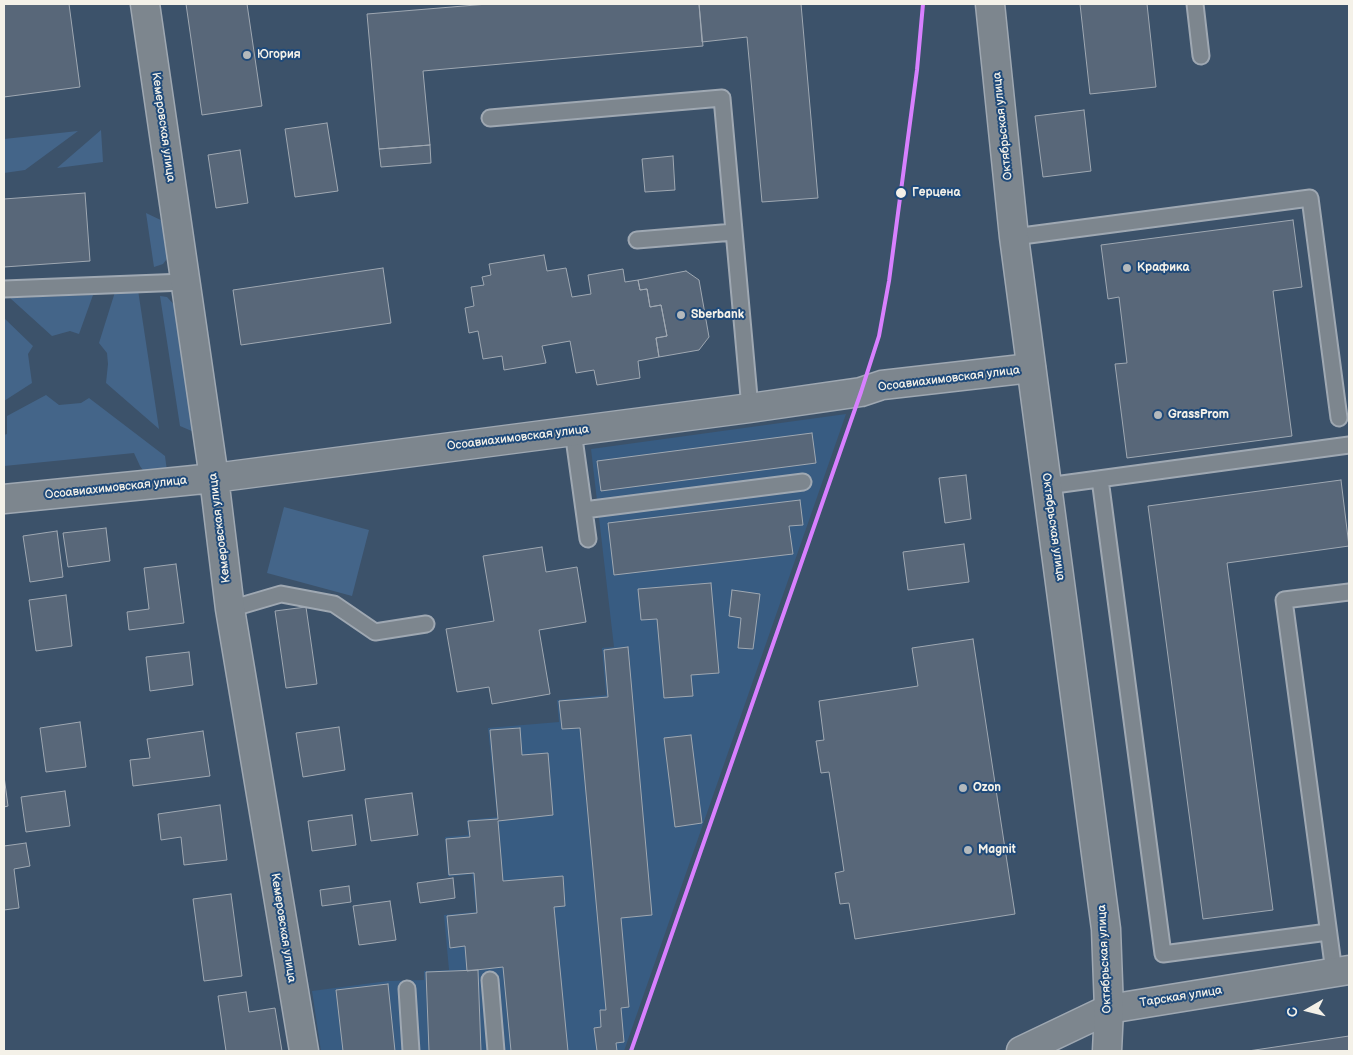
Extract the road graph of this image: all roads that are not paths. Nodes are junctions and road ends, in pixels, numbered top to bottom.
1 (145, 4) edge
2 (990, 4) edge
3 (1195, 4) edge
4 (1201, 56) dead end
5 (490, 118) dead end
6 (734, 232) junction
7 (1014, 237) junction
8 (638, 240) dead end
9 (186, 282) junction
10 (4, 289) edge
11 (1031, 368) junction
12 (750, 408) junction
13 (1338, 418) dead end
14 (573, 431) junction
15 (1349, 446) edge
16 (214, 478) junction
17 (1100, 479) junction
18 (803, 482) dead end
19 (1047, 486) junction
20 (4, 499) edge
21 (584, 510) junction
22 (588, 539) dead end
23 (1349, 592) edge
24 (230, 609) junction
25 (426, 624) dead end
26 (1328, 932) junction
27 (1342, 971) edge
28 (490, 980) dead end
29 (407, 989) dead end
30 (1109, 1009) junction
31 (304, 1051) edge
32 (410, 1051) edge
33 (496, 1051) edge
34 (1021, 1051) edge
35 (1107, 1051) edge

1 - 9 street, Кемеровская улица
2 - 7 street, Октябрьская улица
3 - 4 lane
5 - 6 lane
6 - 8 lane
6 - 12 lane
7 - 11 street, Октябрьская улица
7 - 13 lane
9 - 10 lane
9 - 16 street, Кемеровская улица
11 - 12 street, Осоавиахимовская улица
11 - 19 street, Октябрьская улица
12 - 14 street, Осоавиахимовская улица
14 - 16 street, Осоавиахимовская улица
14 - 21 lane
15 - 17 lane
16 - 20 street, Осоавиахимовская улица
16 - 24 street, Кемеровская улица
17 - 19 lane
17 - 26 lane
18 - 21 lane
19 - 30 street, Октябрьская улица
21 - 22 lane
23 - 26 lane
24 - 25 lane
24 - 31 street, Кемеровская улица
26 - 27 lane
27 - 30 street, Тарская улица
28 - 33 lane
29 - 32 lane
30 - 34 street, Тарская улица
30 - 35 street, Октябрьская улица

